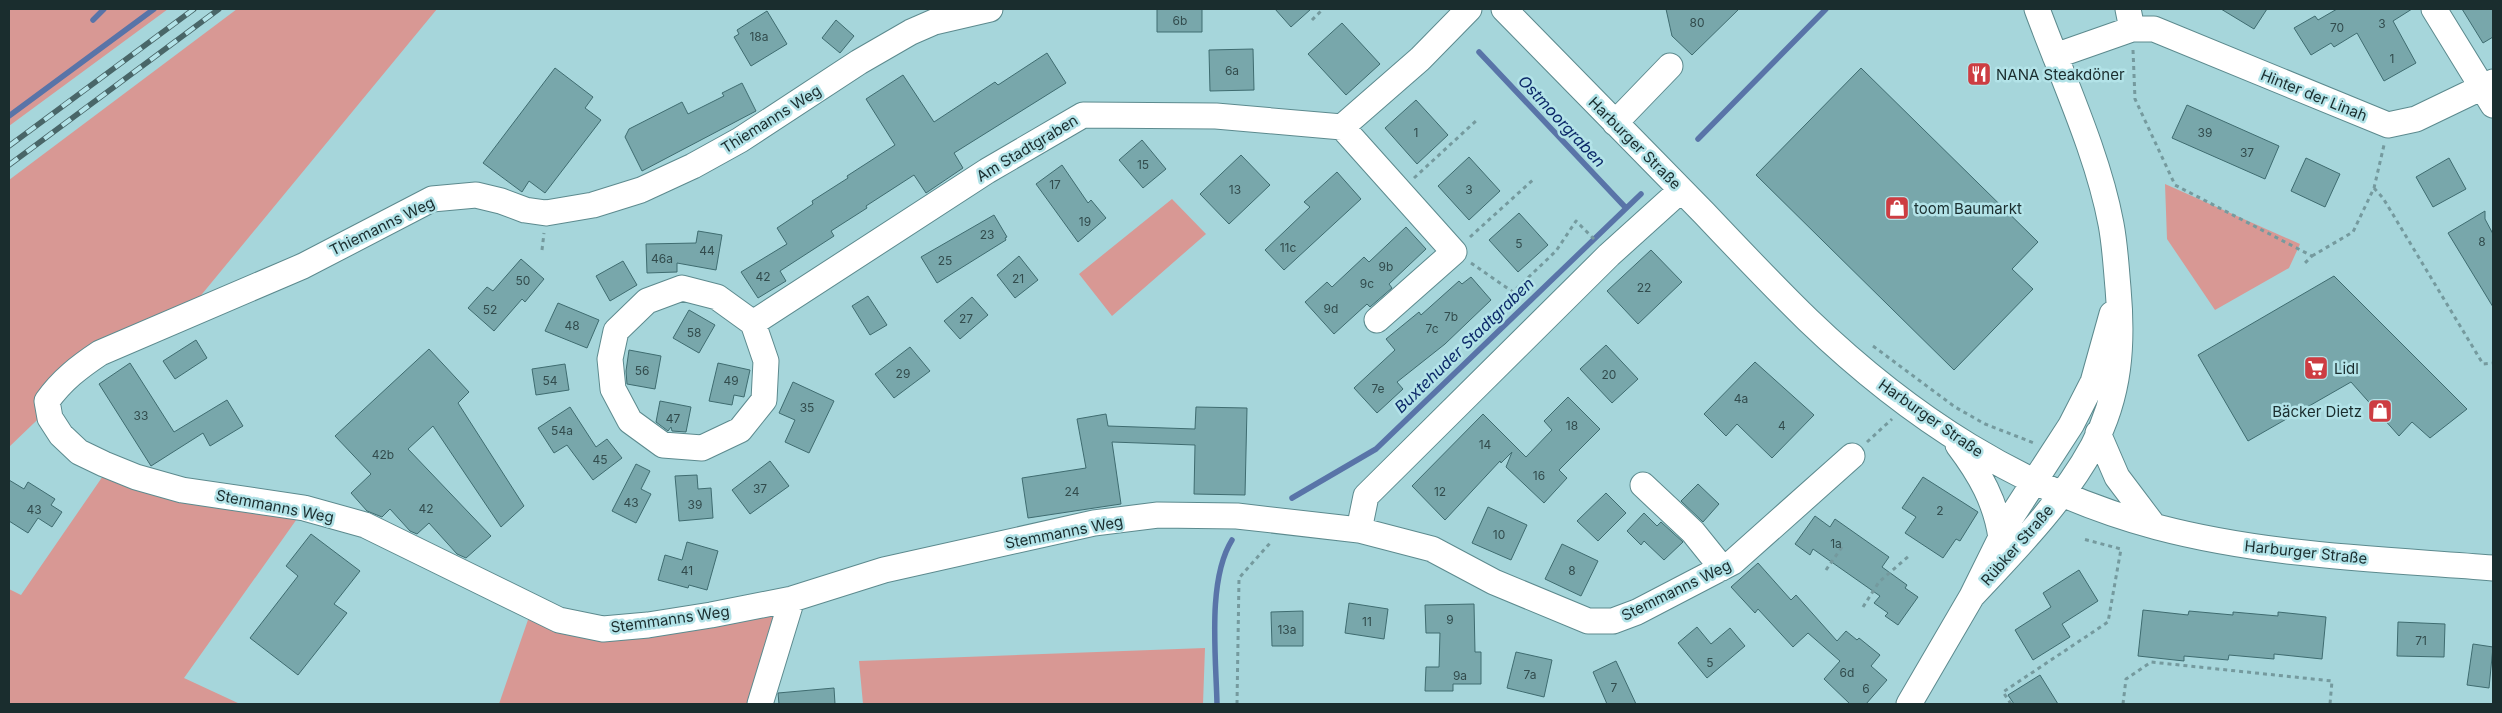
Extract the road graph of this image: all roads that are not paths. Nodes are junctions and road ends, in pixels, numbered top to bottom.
1 (990, 9) edge
2 (1468, 9) edge
3 (1504, 9) edge
4 (2037, 9) edge
5 (2434, 9) edge
6 (2130, 19) edge
7 (2055, 56) junction
8 (1670, 66) dead end
9 (2490, 92) edge
10 (1615, 123) junction
11 (1342, 127) junction
12 (1681, 190) junction
13 (2118, 284) junction
14 (1377, 320) dead end
15 (753, 323) junction
16 (56, 389) joint
17 (2098, 433) junction
18 (1950, 435) junction
19 (1852, 456) road end
20 (2034, 483) junction
21 (1643, 485) dead end
22 (2061, 493) junction
23 (2154, 526) junction
24 (1359, 530) junction
25 (2001, 538) junction
26 (1722, 568) junction
27 (2493, 568) edge
28 (1972, 596) junction
29 (792, 599) junction
30 (760, 704) edge
31 (1909, 704) edge

1 - 16 street, Thiemanns Weg
2 - 11 street
3 - 10 street, Harburger Straße
4 - 7 street, Rübker Straße
5 - 9 street
6 - 7 street, Hinter der Linah
6 - 9 street, Hinter der Linah
7 - 13 street, Rübker Straße
8 - 10 street
10 - 12 street, Harburger Straße
11 - 14 street
11 - 15 street, Am Stadtgraben
12 - 18 street, Harburger Straße
12 - 24 street
13 - 17 street, Rübker Straße
13 - 20 street, Rübker Straße
15 - 15 street
16 - 29 street, Stemmanns Weg
17 - 22 street, Rübker Straße
17 - 23 street
18 - 20 street, Harburger Straße
18 - 25 street
19 - 26 street, Stemmanns Weg
20 - 22 street, Harburger Straße
20 - 25 street, Rübker Straße
21 - 26 street
22 - 23 street, Harburger Straße
22 - 28 street, Rübker Straße
23 - 27 street, Harburger Straße
24 - 26 street, Stemmanns Weg
24 - 29 street, Stemmanns Weg
25 - 28 street, Rübker Straße
28 - 31 street, Rübker Straße
29 - 30 street

